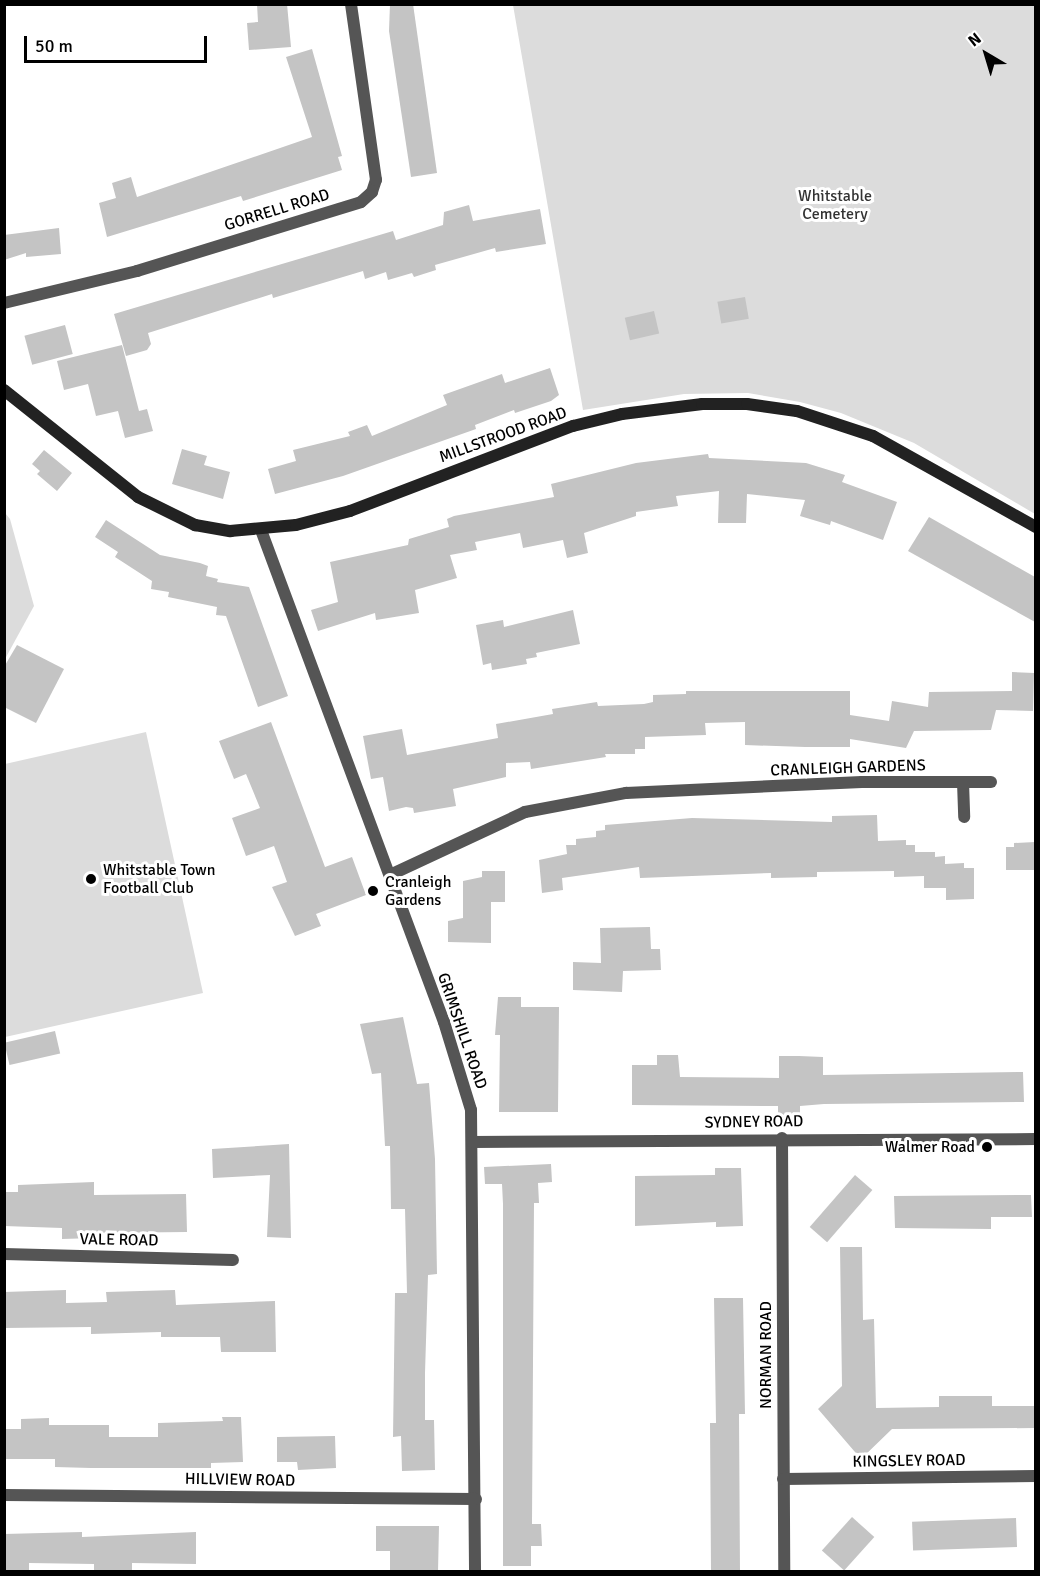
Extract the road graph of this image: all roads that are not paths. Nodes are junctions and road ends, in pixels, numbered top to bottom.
1 (351, 4) edge
2 (4, 303) edge
3 (4, 390) edge
4 (1035, 527) edge
5 (261, 530) junction
6 (963, 782) junction
7 (991, 782) dead end
8 (964, 817) dead end
9 (390, 875) junction
10 (782, 1138) junction
11 (1035, 1139) edge
12 (472, 1142) junction
13 (4, 1254) edge
14 (232, 1260) dead end
15 (1035, 1476) edge
16 (783, 1479) junction
17 (4, 1495) edge
18 (476, 1499) junction
19 (475, 1572) edge
20 (784, 1572) edge

1 - 2 street, GORRELL ROAD
3 - 5 street, MILLSTROOD ROAD
4 - 5 street, MILLSTROOD ROAD
5 - 9 street, GRIMSHILL ROAD
6 - 7 street, CRANLEIGH GARDENS
6 - 8 street
6 - 9 street, CRANLEIGH GARDENS
9 - 12 street, GRIMSHILL ROAD
10 - 11 street, SYDNEY ROAD
10 - 12 street, SYDNEY ROAD
10 - 16 street, NORMAN ROAD
12 - 18 street, GRIMSHILL ROAD
13 - 14 street, VALE ROAD
15 - 16 street, KINGSLEY ROAD
16 - 20 street, NORMAN ROAD
17 - 18 street, HILLVIEW ROAD
18 - 19 street, GRIMSHILL ROAD

